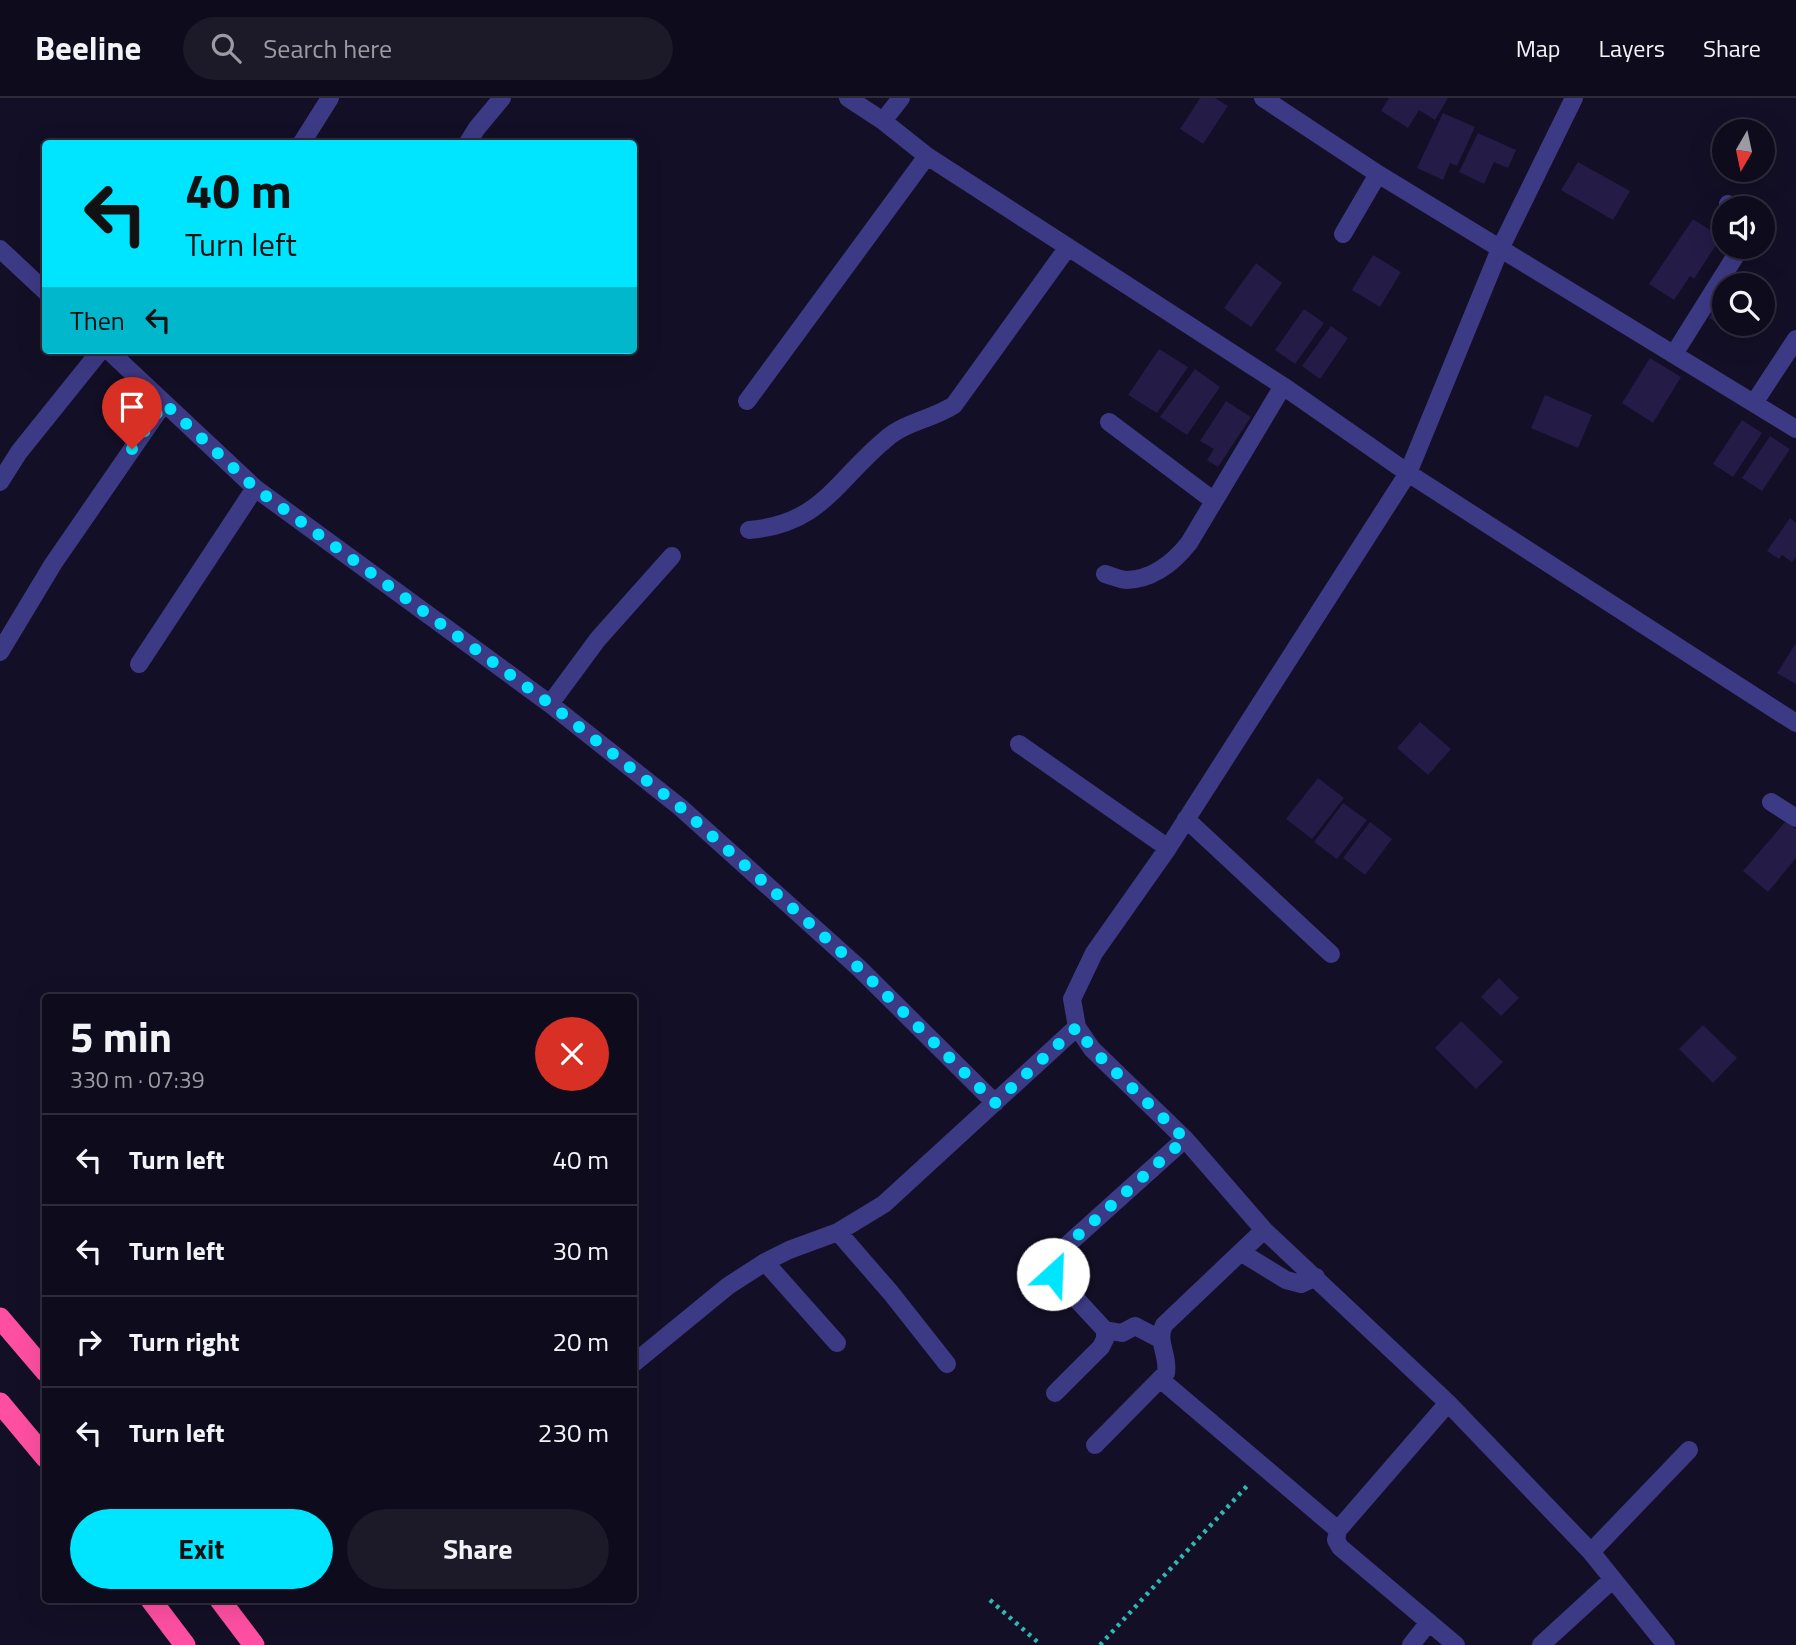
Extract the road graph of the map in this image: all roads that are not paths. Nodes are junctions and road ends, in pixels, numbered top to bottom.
1 (330, 98) edge
2 (502, 98) edge
3 (848, 98) edge
4 (901, 98) edge
5 (1264, 98) edge
6 (1574, 98) edge
7 (883, 121) junction
8 (304, 140) edge
9 (470, 140) edge
10 (928, 156) junction
11 (1378, 174) junction
12 (1343, 234) dead end
13 (1068, 247) junction
14 (0, 249) edge
15 (1500, 249) junction
16 (1733, 259) edge
17 (42, 288) edge
18 (1796, 340) edge
19 (98, 354) edge
20 (112, 354) edge
21 (1674, 354) junction
22 (1283, 386) junction
23 (747, 401) dead end
24 (164, 403) junction
25 (1754, 403) junction
26 (1110, 422) dead end
27 (1796, 429) edge
28 (1408, 473) junction
29 (0, 482) edge
30 (255, 488) junction
31 (1214, 501) junction
32 (749, 530) dead end
33 (672, 556) dead end
34 (1105, 574) dead end
35 (0, 652) edge
36 (139, 664) dead end
37 (550, 704) junction
38 (1796, 723) edge
39 (1019, 744) dead end
40 (1771, 802) dead end
41 (1796, 818) edge
42 (1186, 819) junction
43 (1168, 848) junction
44 (1331, 954) dead end
45 (1077, 1027) junction
46 (995, 1103) junction
47 (1185, 1139) junction
48 (1264, 1230) junction
49 (838, 1232) junction
50 (1242, 1253) junction
51 (765, 1262) junction
52 (1316, 1277) junction
53 (0, 1318) edge
54 (1105, 1330) junction
55 (1160, 1339) junction
56 (837, 1343) dead end
57 (637, 1361) edge
58 (947, 1364) dead end
59 (42, 1367) edge
60 (1160, 1379) junction
61 (1055, 1393) dead end
62 (0, 1403) edge
63 (1448, 1403) junction
64 (1095, 1445) dead end
65 (1689, 1450) dead end
66 (42, 1453) edge
67 (1338, 1530) junction
68 (1591, 1552) junction
69 (1613, 1579) junction
70 (153, 1603) edge
71 (222, 1603) edge
72 (1429, 1622) junction
73 (185, 1645) edge
74 (254, 1645) edge
75 (1411, 1645) edge
76 (1456, 1645) edge
77 (1541, 1645) edge
78 (1666, 1645) edge

1 - 8 street
2 - 9 street
3 - 7 street
4 - 7 street
5 - 11 street
6 - 15 street
7 - 10 street
10 - 13 street
10 - 23 street
11 - 12 street
11 - 15 street
13 - 22 street
13 - 32 street
14 - 17 street
15 - 21 street
15 - 28 street
16 - 21 street
18 - 25 street
19 - 29 street
20 - 24 street
21 - 25 street
22 - 28 street
22 - 31 street
24 - 30 street
24 - 35 street
25 - 27 street
26 - 31 street
28 - 38 street
28 - 42 street
30 - 36 street
30 - 37 street
31 - 34 street
33 - 37 street
37 - 46 street
39 - 43 street
40 - 41 street
42 - 43 street
42 - 44 street
43 - 45 street
45 - 46 street
45 - 47 street
46 - 49 street
47 - 48 street
47 - 54 street
48 - 50 street
48 - 52 street
49 - 51 street
49 - 58 street
50 - 52 street
50 - 55 street
51 - 56 street
51 - 57 street
52 - 63 street
53 - 59 highway
54 - 55 street
54 - 61 street
55 - 60 street
60 - 64 street
60 - 67 street
62 - 66 highway
63 - 67 street
63 - 68 street
65 - 68 street
67 - 72 street
68 - 69 street
69 - 77 street
69 - 78 street
70 - 73 highway
71 - 74 highway
72 - 75 street
72 - 76 street

